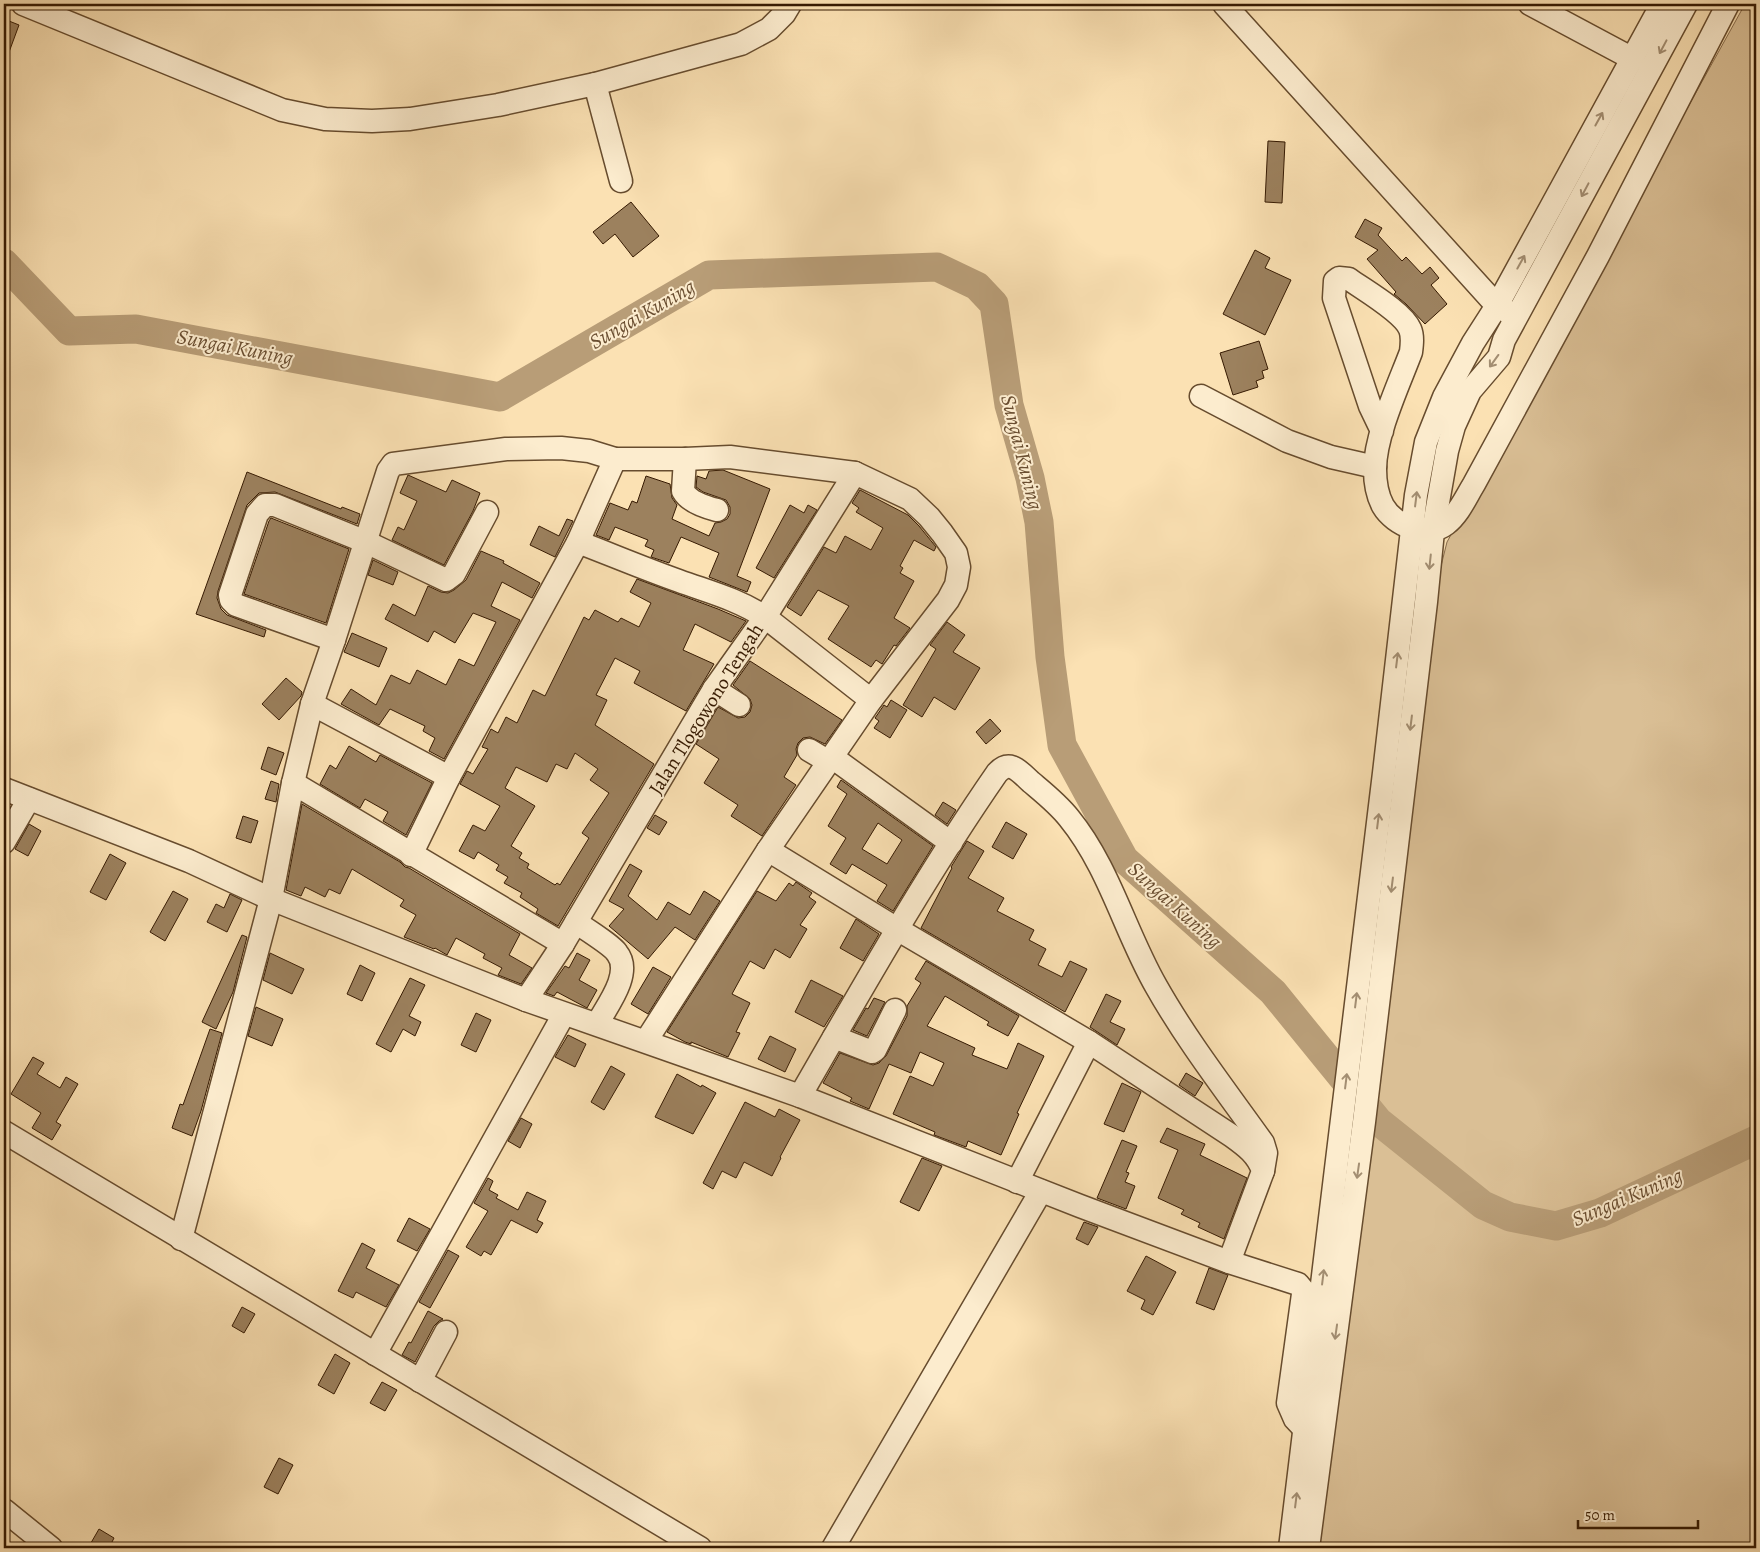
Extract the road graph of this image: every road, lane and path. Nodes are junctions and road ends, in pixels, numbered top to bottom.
1 (790, 4) edge
2 (1224, 4) edge
3 (1530, 4) edge
4 (1662, 4) edge
5 (1686, 4) edge
6 (1728, 4) edge
7 (40, 7) edge
8 (1633, 59) junction
9 (595, 84) junction
10 (621, 181) dead end
11 (1498, 304) junction
12 (1516, 318) junction
13 (1201, 396) dead end
14 (1382, 431) junction
15 (615, 459) junction
16 (685, 459) junction
17 (1375, 467) junction
18 (855, 473) junction
19 (717, 510) dead end
20 (487, 512) dead end
21 (1423, 530) junction
22 (366, 542) junction
23 (578, 542) junction
24 (764, 617) junction
25 (334, 640) junction
26 (714, 690) junction
27 (871, 700) junction
28 (312, 704) junction
29 (739, 705) dead end
30 (809, 750) dead end
31 (830, 759) junction
32 (448, 777) junction
33 (293, 783) junction
34 (4, 789) edge
35 (29, 799) junction
36 (4, 842) edge
37 (951, 843) junction
38 (768, 850) junction
39 (412, 855) junction
40 (272, 898) junction
41 (576, 922) junction
42 (897, 929) junction
43 (563, 944) junction
44 (526, 1000) junction
45 (895, 1010) dead end
46 (564, 1014) junction
47 (597, 1024) junction
48 (834, 1037) junction
49 (646, 1041) junction
50 (1089, 1042) junction
51 (800, 1096) junction
52 (4, 1132) edge
53 (1263, 1171) junction
54 (1018, 1182) junction
55 (1041, 1191) junction
56 (182, 1239) junction
57 (1228, 1262) junction
58 (446, 1332) dead end
59 (374, 1354) junction
60 (420, 1381) junction
61 (1305, 1430) junction
62 (1321, 1446) junction
63 (4, 1510) edge
64 (51, 1548) edge
65 (700, 1548) edge
66 (834, 1548) edge
67 (1290, 1548) edge
68 (1308, 1548) edge

1 - 9 street
2 - 11 street
3 - 8 street
4 - 8 street
5 -> 12 street
6 - 21 street
7 - 9 street
11 -> 8 street
9 - 10 street
11 - 12 street
21 -> 11 street
12 -> 21 street
13 - 17 street
14 - 14 street
14 - 17 street
15 - 16 street
15 - 22 street
15 - 23 street
16 - 18 street
16 - 19 street
17 - 21 street
18 - 24 street
18 - 27 street
20 - 22 street
61 -> 21 street
21 -> 62 street
22 - 25 street
22 - 25 street
23 - 24 street, Jalan Tlogowono Tengah
23 - 32 street
24 - 26 street, Jalan Tlogowono Tengah
24 - 27 street
25 - 28 street
26 - 29 street
26 - 41 street, Jalan Tlogowono Tengah
27 - 31 street
28 - 32 street
28 - 33 street
30 - 31 street
31 - 37 street
31 - 38 street
32 - 39 street
33 - 39 street
33 - 40 street
34 - 35 street
35 - 36 street
35 - 40 street
37 - 42 street
37 - 53 street
38 - 42 street
38 - 49 street
39 - 43 street
40 - 44 street
40 - 56 street
41 - 43 street, Jalan Tlogowono Tengah
41 - 47 street
42 - 48 street
42 - 50 street
43 - 44 street, Jalan Tlogowono Tengah
44 - 46 street
45 - 48 street
46 - 47 street
46 - 59 street
47 - 49 street
48 - 51 street
49 - 51 street
50 - 53 street
50 - 54 street
51 - 54 street
52 - 56 street
53 - 57 street
54 - 55 street
55 - 57 street
55 - 66 street
56 - 59 street
57 - 61 street
58 - 60 street
59 - 60 street
60 - 65 street
61 - 62 street
67 -> 61 street
62 - 68 street
63 - 64 street

